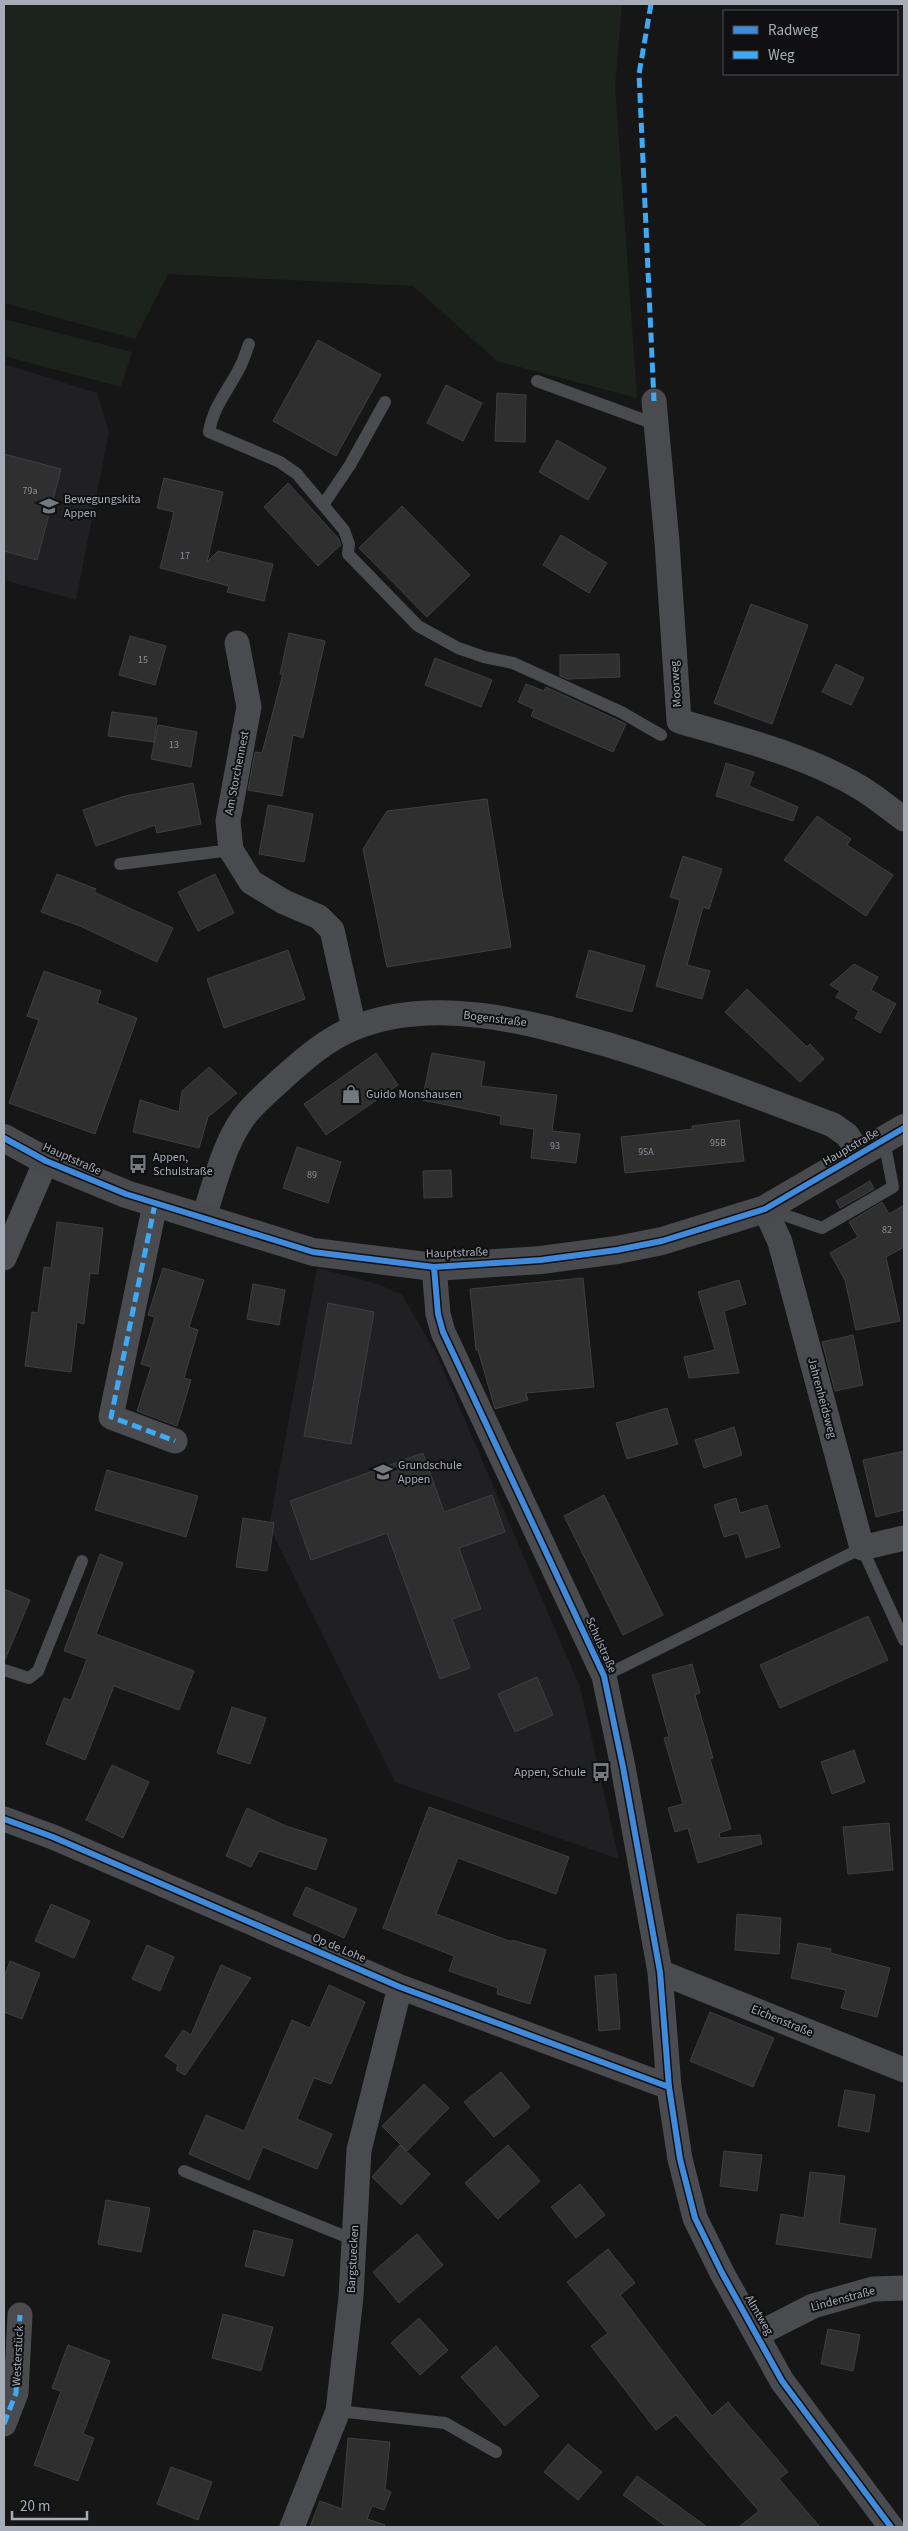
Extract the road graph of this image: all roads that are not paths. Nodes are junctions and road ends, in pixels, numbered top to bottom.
1 (249, 344) dead end
2 (537, 380) dead end
3 (385, 402) dead end
4 (654, 412) joint
5 (323, 505) junction
6 (237, 643) dead end
7 (661, 735) dead end
8 (904, 820) edge
9 (231, 850) junction
10 (120, 864) dead end
11 (354, 1028) junction
12 (894, 1134) edge
13 (4, 1138) edge
14 (860, 1154) junction
15 (46, 1161) junction
16 (155, 1204) junction
17 (766, 1209) junction
18 (203, 1219) junction
19 (4, 1258) edge
20 (434, 1267) junction
21 (176, 1441) dead end
22 (904, 1538) edge
23 (862, 1548) junction
24 (82, 1560) dead end
25 (904, 1640) edge
26 (4, 1670) edge
27 (604, 1676) junction
28 (4, 1819) edge
29 (660, 1972) junction
30 (400, 1987) junction
31 (904, 2070) edge
32 (669, 2087) junction
33 (184, 2171) dead end
34 (354, 2240) junction
35 (904, 2288) edge
36 (20, 2315) dead end
37 (758, 2334) junction
38 (338, 2411) junction
39 (4, 2424) edge
40 (496, 2452) dead end
41 (292, 2527) edge
42 (891, 2527) edge

1 - 5 lane
2 - 4 lane
3 - 5 lane
4 - 8 street, Moorweg
5 - 7 lane
6 - 9 street, Am Storchennest
9 - 10 lane
9 - 11 street, Am Storchennest
11 - 14 street, Bogenstraße
11 - 18 street, Bogenstraße
12 - 14 main road, Hauptstraße
12 - 17 lane
13 - 15 main road, Hauptstraße
14 - 17 main road, Hauptstraße
15 - 16 main road, Hauptstraße
15 - 19 street
16 - 18 main road, Hauptstraße
16 - 21 street
17 - 20 main road, Hauptstraße
17 - 23 street, Jahrenheidsweg
18 - 20 main road, Hauptstraße
20 - 27 street, Schulstraße
22 - 23 street
23 - 25 lane
23 - 27 lane
24 - 26 lane
27 - 29 street, Schulstraße
28 - 30 street, Op de Lohe
29 - 31 street, Eichenstraße
29 - 32 street, Schulstraße
30 - 32 street, Op de Lohe
30 - 34 street, Bargstuecken
32 - 37 street, Almtweg
33 - 34 lane
34 - 38 street, Bargstuecken
35 - 37 street, Lindenstraße
36 - 39 street, Westerstück
37 - 42 street, Almtweg
38 - 40 lane
38 - 41 street, Bargstuecken

